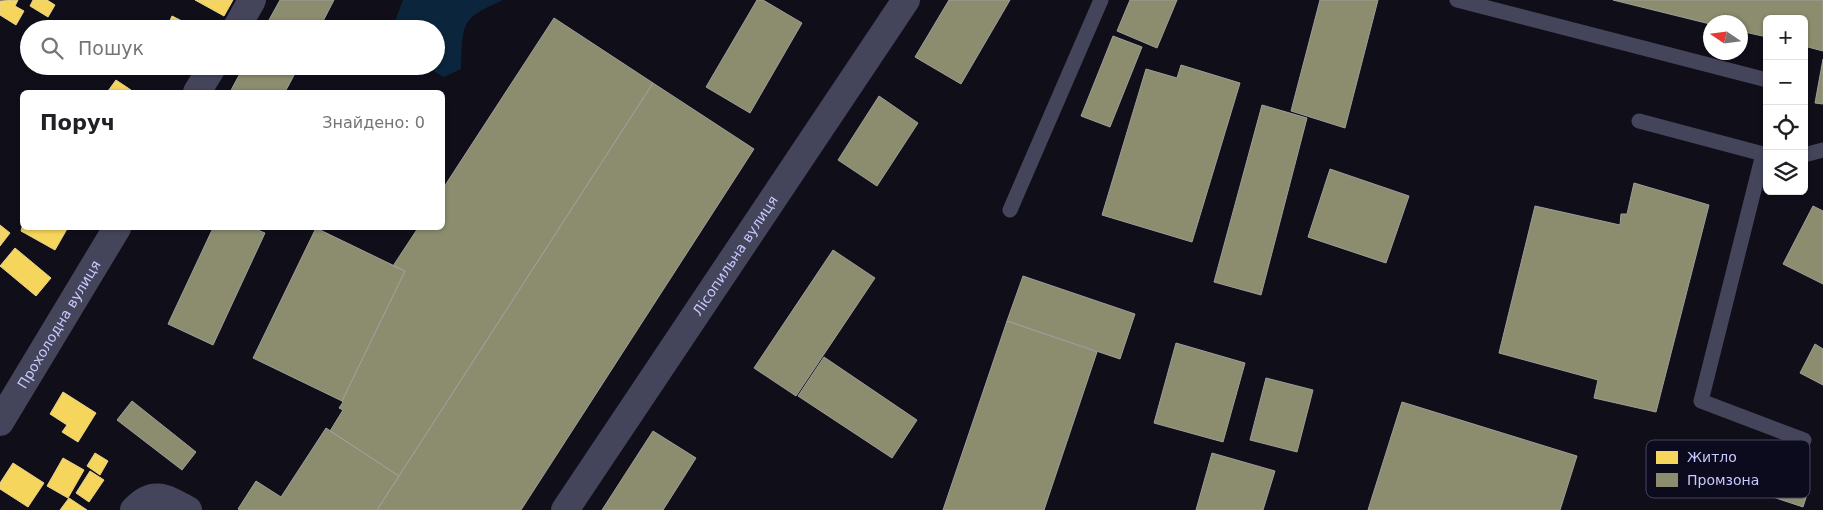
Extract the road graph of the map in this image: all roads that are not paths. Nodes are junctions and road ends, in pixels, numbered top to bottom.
1 (252, 0) edge
2 (906, 0) edge
3 (1102, 0) edge
4 (1457, 0) edge
5 (241, 20) edge
6 (207, 75) edge
7 (1763, 79) edge
8 (198, 90) edge
9 (1639, 121) dead end
10 (1823, 150) edge
11 (1763, 153) edge
12 (1808, 154) edge
13 (1763, 162) edge
14 (1010, 210) dead end
15 (116, 230) edge
16 (0, 422) edge
17 (1804, 440) dead end
18 (177, 504) edge
19 (134, 510) edge
20 (565, 510) edge

1 - 5 street
2 - 20 street, Лісопильна вулиця
3 - 14 lane
4 - 7 lane
6 - 8 street
9 - 11 lane
10 - 12 lane
13 - 17 lane
15 - 16 street, Прохолодна вулиця
18 - 19 street

